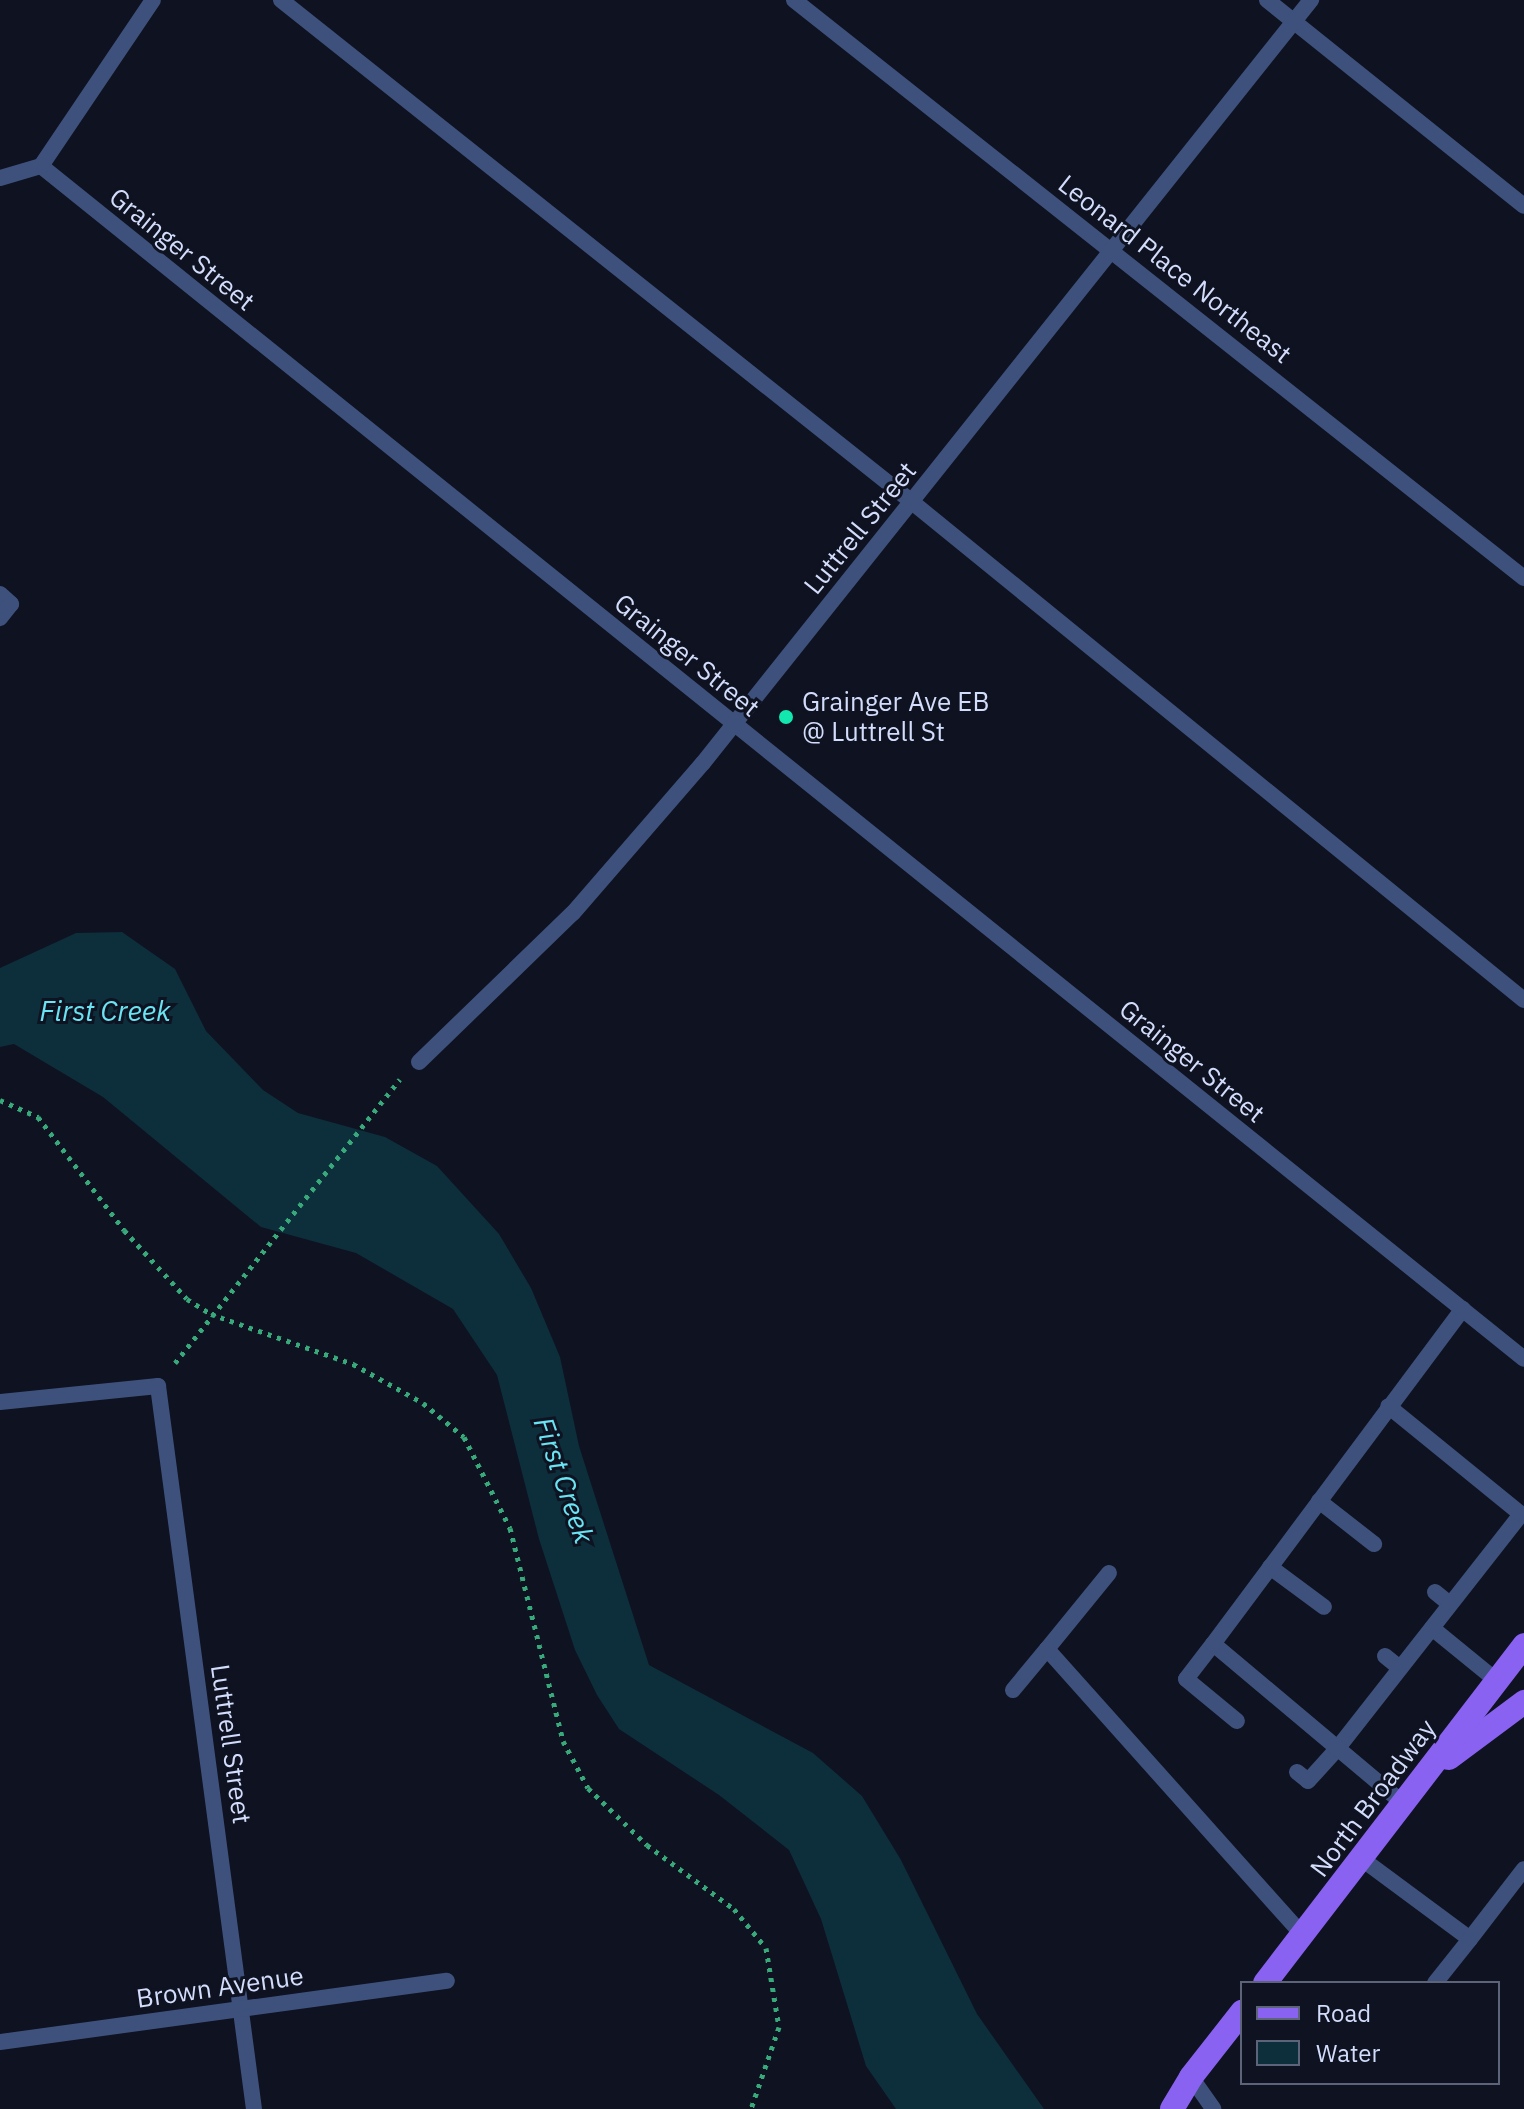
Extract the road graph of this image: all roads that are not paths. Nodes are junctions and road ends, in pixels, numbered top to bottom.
1 (153, 0) edge
2 (281, 0) edge
3 (794, 0) edge
4 (1267, 0) edge
5 (1311, 0) edge
6 (1294, 21) junction
7 (41, 166) junction
8 (0, 178) edge
9 (1524, 206) edge
10 (1114, 251) junction
11 (912, 502) junction
12 (1524, 578) edge
13 (0, 594) edge
14 (0, 618) edge
15 (733, 723) junction
16 (1524, 1000) edge
17 (419, 1062) dead end
18 (1463, 1309) junction
19 (1524, 1359) edge
20 (0, 1402) edge
21 (1388, 1406) junction
22 (1319, 1501) junction
23 (1374, 1544) dead end
24 (1270, 1567) junction
25 (1109, 1573) dead end
26 (1435, 1592) dead end
27 (1450, 1604) junction
28 (1324, 1607) dead end
29 (1432, 1628) junction
30 (1213, 1644) junction
31 (1524, 1645) edge
32 (1047, 1649) junction
33 (1385, 1656) dead end
34 (1400, 1668) junction
35 (1497, 1681) junction
36 (1013, 1690) dead end
37 (1524, 1702) edge
38 (1237, 1721) dead end
39 (1337, 1749) junction
40 (1297, 1772) dead end
41 (1428, 1773) junction
42 (1404, 1804) junction
43 (1362, 1859) junction
44 (1524, 1869) edge
45 (1303, 1935) junction
46 (1470, 1939) junction
47 (447, 1981) dead end
48 (1267, 1981) edge
49 (1437, 1981) edge
50 (243, 2007) junction
51 (1240, 2015) edge
52 (0, 2042) edge
53 (1191, 2077) junction
54 (254, 2109) edge
55 (1172, 2109) edge
56 (1213, 2109) edge

1 - 7 street
2 - 11 street
3 - 10 street, Leonard Place Northeast
4 - 6 street
5 - 6 street, Luttrell Street
6 - 9 street
6 - 10 street, Luttrell Street
7 - 8 street
7 - 15 street, Grainger Street
10 - 11 street, Luttrell Street
10 - 12 street, Leonard Place Northeast
11 - 15 street, Luttrell Street
11 - 16 street
13 - 14 street
15 - 17 street, Luttrell Street
15 - 18 street, Grainger Street
18 - 19 street, Grainger Street
18 - 21 street
20 - 50 street, Luttrell Street
21 - 22 street
21 - 27 street
22 - 23 street
22 - 24 street
24 - 28 street
24 - 30 street
25 - 32 street
26 - 27 street
27 - 29 street
29 - 34 street
29 - 35 street
30 - 38 street
30 - 39 street
31 - 35 main road, North Broadway
32 - 36 street
32 - 45 street
33 - 34 street
34 - 39 street
35 - 41 main road, North Broadway
37 - 41 main road
39 - 40 street
39 - 42 street
41 - 42 main road, North Broadway
42 - 43 main road, North Broadway
43 - 45 main road, North Broadway
43 - 46 street
44 - 46 street
45 - 48 main road, North Broadway
46 - 49 street
47 - 50 street, Brown Avenue
50 - 52 street, Brown Avenue
50 - 54 street, Luttrell Street
51 - 53 main road
53 - 55 main road
53 - 56 street

